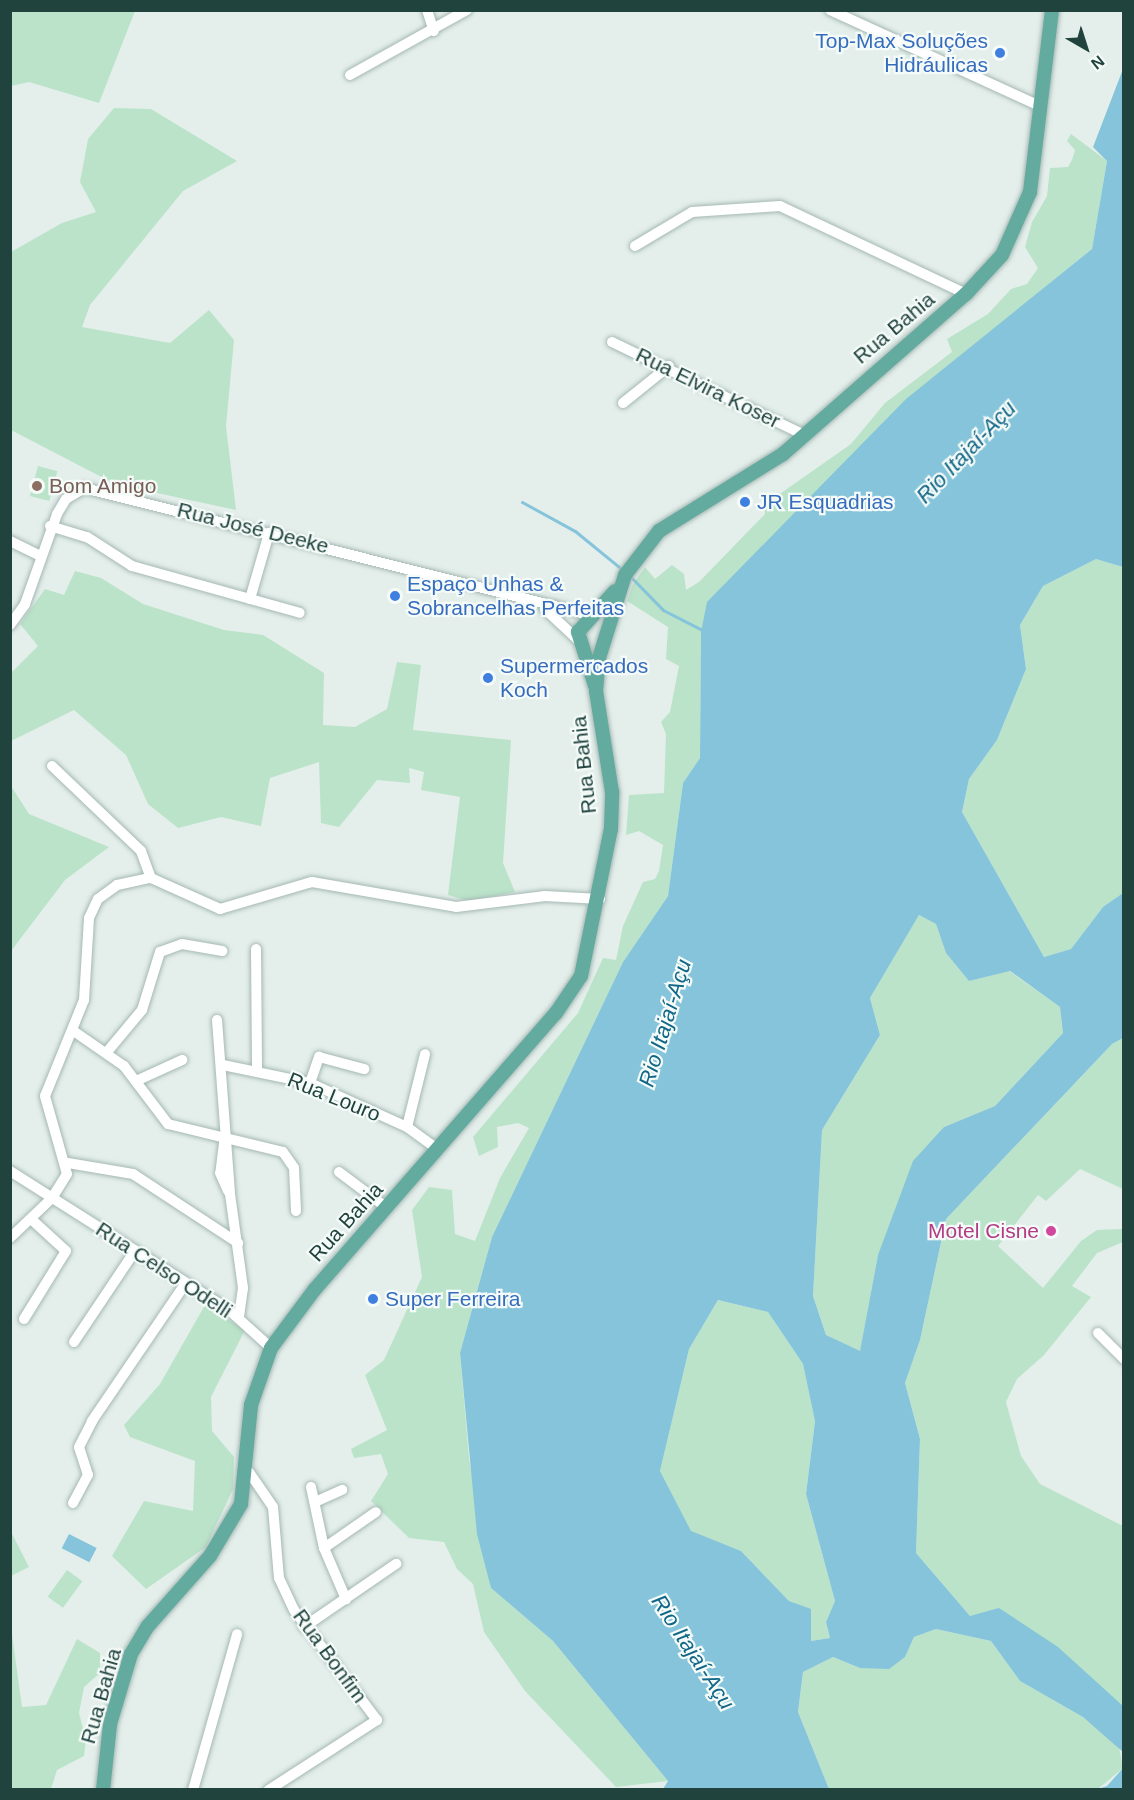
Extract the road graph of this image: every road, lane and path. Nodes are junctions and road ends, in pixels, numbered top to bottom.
1 (427, 10) edge
2 (467, 10) edge
3 (830, 10) edge
4 (1052, 10) edge
5 (434, 31) junction
6 (350, 75) dead end
7 (1040, 106) junction
8 (635, 246) dead end
9 (966, 294) junction
10 (612, 342) dead end
11 (669, 366) junction
12 (623, 403) dead end
13 (804, 435) junction
14 (50, 526) junction
15 (269, 533) junction
16 (10, 541) edge
17 (41, 556) junction
18 (622, 581) junction
19 (250, 599) junction
20 (540, 605) junction
21 (300, 613) dead end
22 (590, 615) junction
23 (607, 623) junction
24 (10, 625) edge
25 (579, 641) junction
26 (600, 646) junction
27 (596, 691) junction
28 (52, 766) dead end
29 (151, 879) junction
30 (600, 899) junction
31 (256, 949) dead end
32 (222, 951) dead end
33 (217, 1020) dead end
34 (75, 1032) junction
35 (107, 1052) junction
36 (425, 1054) dead end
37 (182, 1060) dead end
38 (223, 1065) junction
39 (364, 1069) dead end
40 (257, 1070) junction
41 (136, 1081) junction
42 (310, 1083) junction
43 (406, 1126) junction
44 (225, 1135) junction
45 (437, 1149) junction
46 (68, 1163) junction
47 (10, 1171) edge
48 (339, 1172) dead end
49 (52, 1198) junction
50 (387, 1208) junction
51 (296, 1211) dead end
52 (31, 1219) junction
53 (10, 1238) edge
54 (238, 1244) junction
55 (135, 1251) junction
56 (186, 1284) junction
57 (239, 1317) junction
58 (24, 1319) dead end
59 (1098, 1334) dead end
60 (74, 1342) dead end
61 (271, 1348) junction
62 (1124, 1359) edge
63 (249, 1472) junction
64 (311, 1487) dead end
65 (342, 1490) dead end
66 (315, 1502) junction
67 (73, 1503) dead end
68 (376, 1512) dead end
69 (324, 1548) junction
70 (396, 1564) dead end
71 (346, 1599) junction
72 (304, 1627) junction
73 (237, 1634) dead end
74 (103, 1790) edge
75 (193, 1790) edge
76 (269, 1790) edge

1 - 5 street
2 - 5 street
3 - 7 street
4 - 7 main road, Rua Bahia
5 - 6 street
7 - 9 main road, Rua Bahia
8 - 9 street
9 - 13 main road, Rua Bahia
10 - 11 street, Rua Elvira Koser
11 - 12 street
11 - 13 street, Rua Elvira Koser
13 - 18 main road, Rua Bahia
14 - 15 street, Rua José Deeke
14 - 17 street, Rua José Deeke
14 - 19 street
15 - 19 street
15 - 20 street, Rua José Deeke
16 - 17 street
17 - 24 street, Rua José Deeke
18 - 22 main road, Rua Bahia
18 - 23 main road, Rua Bahia
19 - 21 street
20 - 22 street, Rua José Deeke
20 - 25 street, Rua José Deeke
22 - 23 main road
22 - 25 main road, Rua Bahia
23 - 26 main road, Rua Bahia
25 - 26 main road
25 - 27 main road, Rua Bahia
26 - 27 main road, Rua Bahia
27 - 30 main road, Rua Bahia
28 - 29 street
29 - 30 street
29 - 34 street
30 - 45 main road, Rua Bahia
31 - 40 street
32 - 35 street
33 - 38 street
34 - 35 street
34 - 46 street
35 - 41 street
36 - 43 street
37 - 41 street
38 - 40 street, Rua Louro
38 - 44 street
39 - 42 street
40 - 42 street, Rua Louro
41 - 44 street
42 - 43 street, Rua Louro
43 - 45 street, Rua Louro
44 - 51 street
44 - 54 street
45 - 50 main road, Rua Bahia
46 - 49 street
46 - 54 street
47 - 49 street, Rua Celso Odelli
48 - 50 street
49 - 52 street
49 - 55 street, Rua Celso Odelli
50 - 61 main road, Rua Bahia
52 - 53 street
52 - 58 street
54 - 57 street
55 - 56 street, Rua Celso Odelli
55 - 60 street
56 - 57 street, Rua Celso Odelli
56 - 67 street
57 - 61 street, Rua Celso Odelli
59 - 62 street
61 - 63 main road, Rua Bahia
63 - 72 street, Rua Bonfim
63 - 74 main road, Rua Bahia
64 - 66 street
65 - 66 street
66 - 69 street
68 - 69 street
69 - 71 street
70 - 71 street
71 - 72 street
72 - 76 street, Rua Bonfim
73 - 75 street

